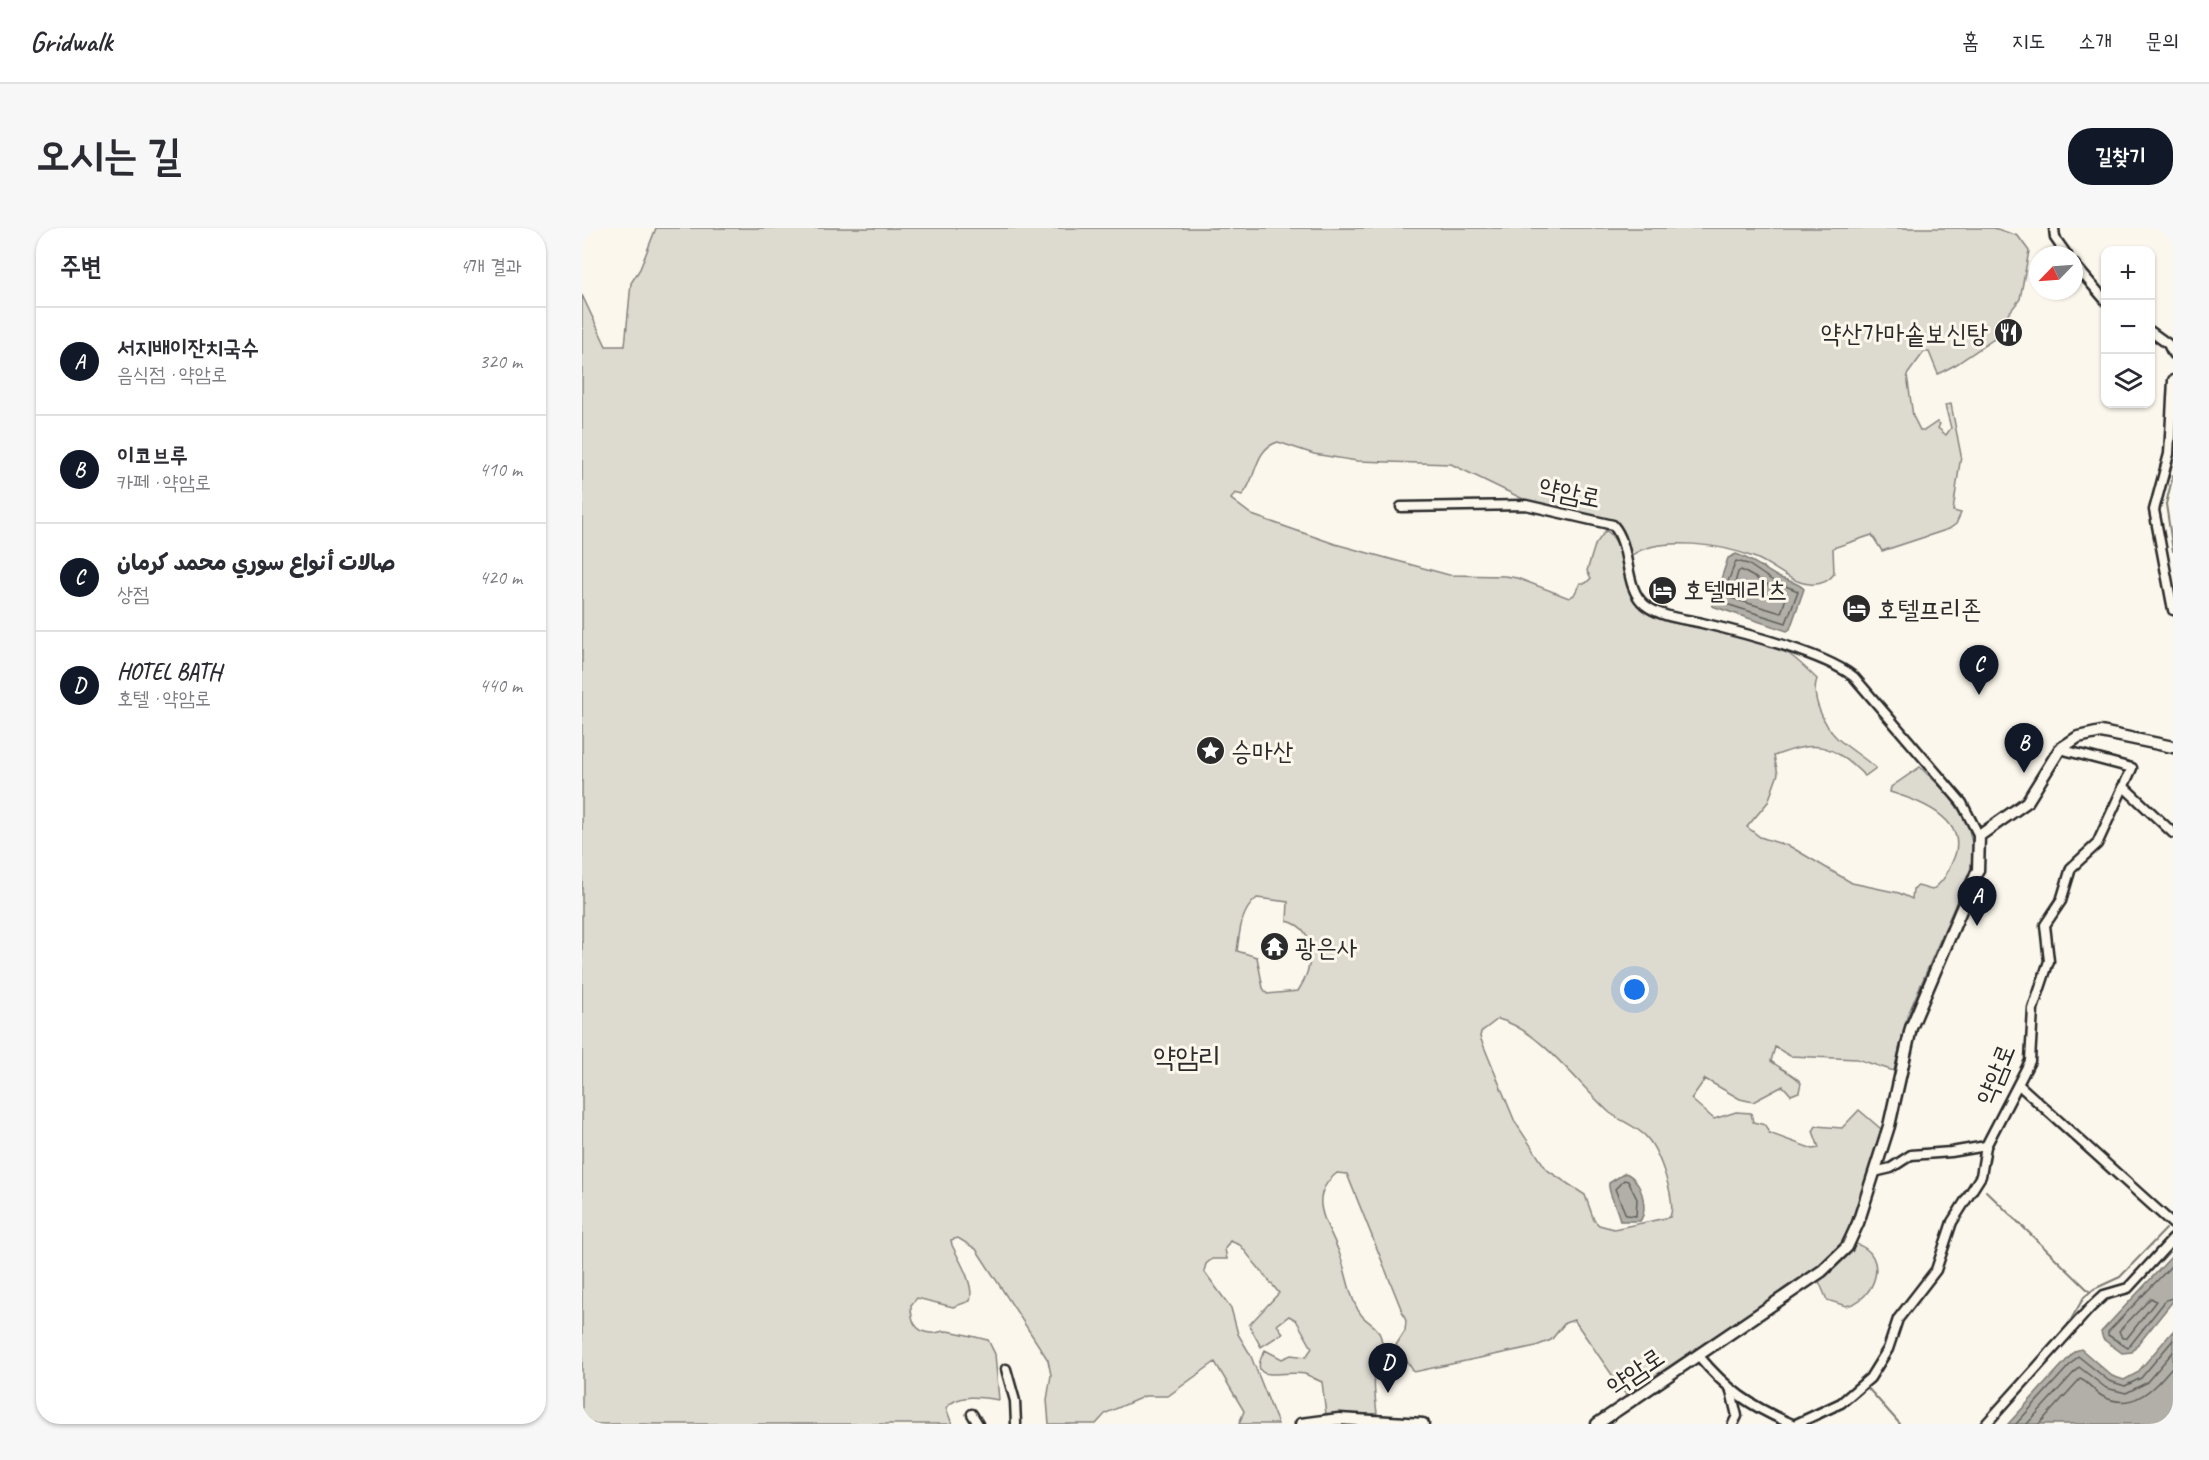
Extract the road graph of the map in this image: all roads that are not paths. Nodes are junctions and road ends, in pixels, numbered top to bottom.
1 (2054, 228) edge
2 (2061, 246) edge
3 (2083, 274) edge
4 (2105, 300) edge
5 (2155, 334) edge
6 (2173, 354) edge
7 (2173, 380) edge
8 (1401, 507) dead end
9 (2173, 610) edge
10 (2173, 747) edge
11 (2060, 749) junction
12 (2123, 786) junction
13 (2173, 833) edge
14 (1979, 836) junction
15 (2019, 1085) junction
16 (1986, 1146) junction
17 (1874, 1172) junction
18 (2173, 1224) edge
19 (2173, 1239) edge
20 (1698, 1355) junction
21 (1006, 1369) dead end
22 (1731, 1391) junction
23 (972, 1414) dead end
24 (978, 1424) edge
25 (1016, 1424) edge
26 (1301, 1424) edge
27 (1423, 1424) edge
28 (1597, 1424) edge
29 (1733, 1424) edge
30 (1794, 1424) edge
31 (1986, 1424) edge

1 - 2 street
3 - 4 street
5 - 6 street
7 - 9 street
8 - 14 street, 약암로
10 - 11 street
11 - 12 street, 약암로
11 - 14 street
12 - 13 street
12 - 15 street, 약암로
14 - 17 street, 약암로
15 - 16 street, 약암로
15 - 18 street
16 - 17 street
16 - 30 street, 약암로
17 - 20 street, 약암로
19 - 31 street
20 - 22 street, 약암로
20 - 28 street, 약암로
21 - 25 street
22 - 29 street
22 - 30 street, 약암로
23 - 24 street
26 - 27 street

